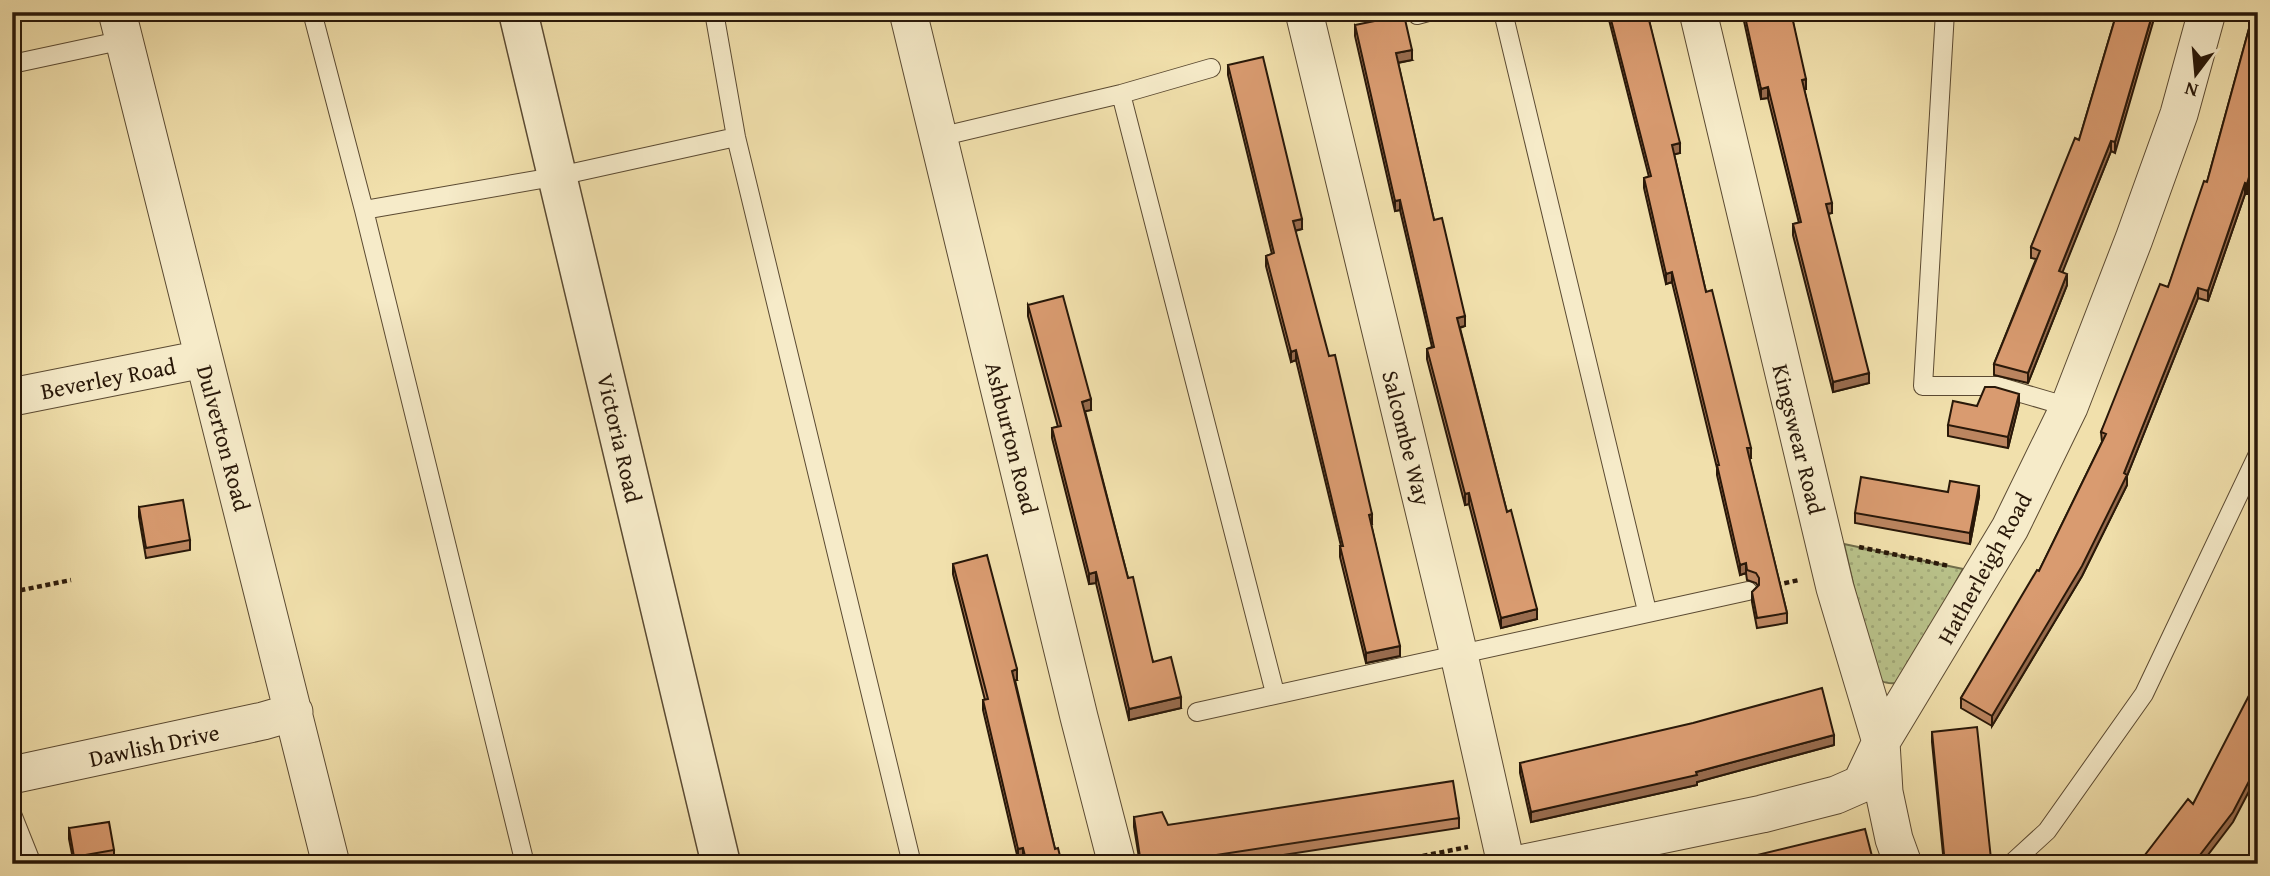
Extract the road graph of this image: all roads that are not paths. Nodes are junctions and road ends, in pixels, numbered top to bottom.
1 (312, 12) edge
2 (519, 12) edge
3 (714, 12) edge
4 (908, 12) edge
5 (1304, 12) edge
6 (1503, 12) edge
7 (1698, 12) edge
8 (1945, 12) edge
9 (2207, 12) edge
10 (120, 26) edge
11 (12, 64) edge
12 (1211, 68) dead end
13 (1121, 94) junction
14 (736, 137) junction
15 (939, 137) junction
16 (559, 176) junction
17 (364, 211) junction
18 (203, 359) junction
19 (12, 397) edge
20 (2069, 407) junction
21 (2258, 454) edge
22 (1748, 591) road end
23 (1647, 611) junction
24 (1459, 655) junction
25 (1275, 694) junction
26 (294, 712) junction
27 (1197, 712) dead end
28 (1881, 742) junction
29 (12, 775) edge
30 (12, 814) edge
31 (1509, 856) edge
32 (32, 864) edge
33 (331, 864) edge
34 (525, 864) edge
35 (721, 864) edge
36 (912, 864) edge
37 (1117, 864) edge
38 (1903, 864) edge
39 (2011, 864) edge

1 - 17 lane
2 - 16 street, Victoria Road
3 - 14 lane
4 - 15 street, Ashburton Road
5 - 24 street, Salcombe Way
6 - 23 lane
7 - 28 street, Kingswear Road
8 - 20 lane
9 - 20 street, Hatherleigh Road
10 - 11 lane
10 - 18 street, Dulverton Road
12 - 13 lane
13 - 15 lane
13 - 25 lane
14 - 16 lane
14 - 36 lane
15 - 37 street, Ashburton Road
16 - 17 lane
16 - 35 street, Victoria Road
17 - 34 lane
18 - 19 street, Beverley Road
18 - 26 street, Dulverton Road
20 - 28 street, Hatherleigh Road
21 - 39 lane
22 - 23 lane
23 - 24 lane
24 - 25 lane
24 - 31 street, Salcombe Way
25 - 27 lane
26 - 29 street, Dawlish Drive
26 - 33 street, Dulverton Road
28 - 31 street, Hatherleigh Road
28 - 38 street, Kingswear Road
30 - 32 lane

